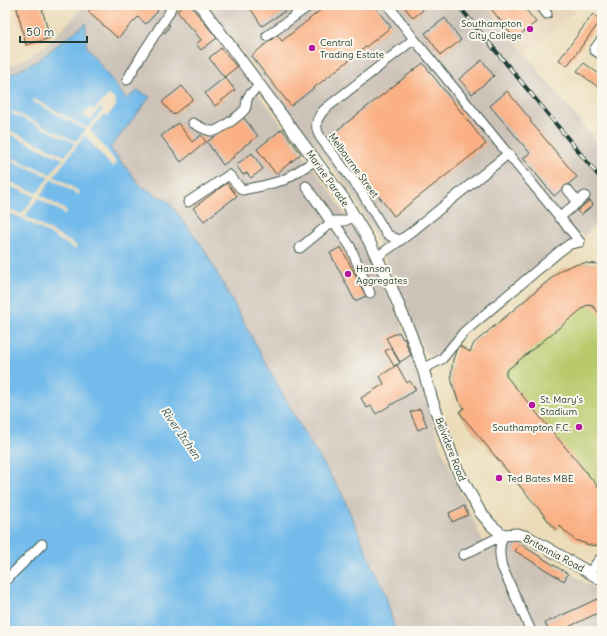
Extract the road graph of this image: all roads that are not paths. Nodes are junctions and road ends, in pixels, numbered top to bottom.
1 (172, 5) edge
2 (200, 5) edge
3 (310, 5) edge
4 (388, 5) edge
5 (540, 5) edge
6 (299, 8) edge
7 (547, 14) dead end
8 (267, 36) dead end
9 (414, 39) junction
10 (602, 39) edge
11 (602, 55) edge
12 (128, 80) dead end
13 (260, 86) junction
14 (193, 123) dead end
15 (508, 154) junction
16 (316, 160) junction
17 (306, 186) dead end
18 (568, 190) dead end
19 (585, 196) dead end
20 (188, 202) dead end
21 (578, 202) junction
22 (354, 217) junction
23 (561, 220) junction
24 (334, 221) junction
25 (401, 240) junction
26 (300, 248) dead end
27 (377, 257) junction
28 (370, 292) dead end
29 (423, 369) junction
30 (503, 535) junction
31 (42, 544) dead end
32 (463, 555) dead end
33 (602, 558) edge
34 (589, 573) junction
35 (602, 580) edge
36 (5, 581) edge
37 (531, 631) edge

1 - 12 street
2 - 13 main road, Marine Parade
3 - 6 street
4 - 9 street
5 - 7 street
6 - 8 street
9 - 15 street
9 - 25 street, Melbourne Street
10 - 11 street
13 - 14 street
13 - 16 main road, Marine Parade
15 - 23 street
15 - 25 street
16 - 20 street
16 - 22 main road, Marine Parade
17 - 24 street
18 - 21 street
19 - 21 street
21 - 23 street
22 - 24 street
22 - 27 main road, Marine Parade
23 - 29 street
24 - 26 street
24 - 28 street
25 - 27 street
27 - 29 main road, Marine Parade
29 - 30 main road, Belvidere Road
30 - 32 street
30 - 34 main road, Britannia Road
30 - 37 street
31 - 36 street
33 - 34 street
34 - 35 main road, Britannia Road

